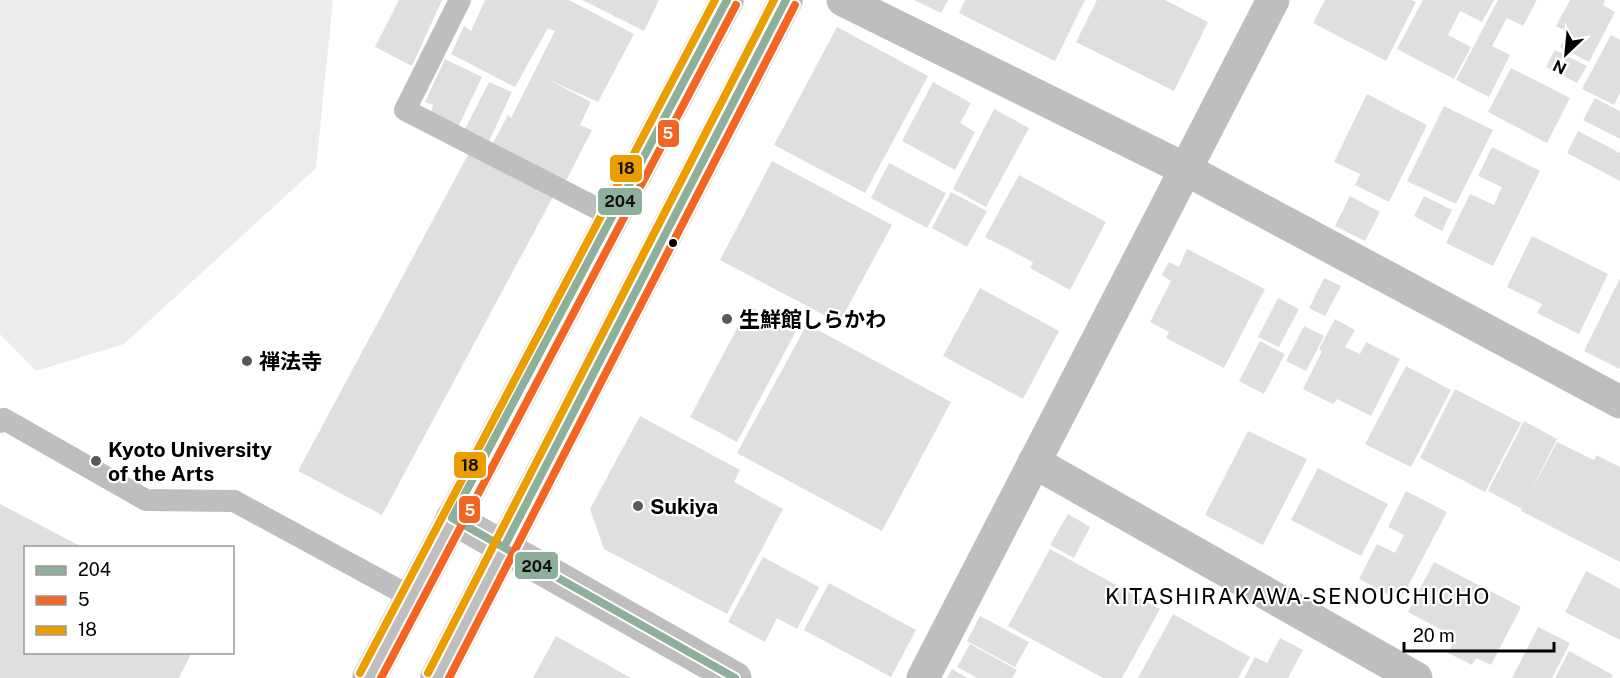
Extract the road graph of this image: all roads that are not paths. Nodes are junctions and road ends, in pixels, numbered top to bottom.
1 (460, 0) edge
2 (727, 0) edge
3 (786, 0) edge
4 (843, 0) edge
5 (1273, 0) edge
6 (1185, 169) junction
7 (612, 216) junction
8 (1620, 402) edge
9 (0, 422) edge
10 (1034, 462) junction
11 (452, 518) junction
12 (504, 547) junction
13 (411, 597) junction
14 (369, 678) edge
15 (436, 678) edge
16 (735, 678) edge
17 (923, 678) edge
18 (1416, 678) edge

1 - 7 lane
2 - 7 street
3 - 12 street
4 - 6 street
5 - 6 street
6 - 8 street
6 - 10 street
7 - 11 street
9 - 13 lane
10 - 17 street
10 - 18 street
11 - 12 street
11 - 13 street
12 - 15 street
12 - 16 street
13 - 14 street

